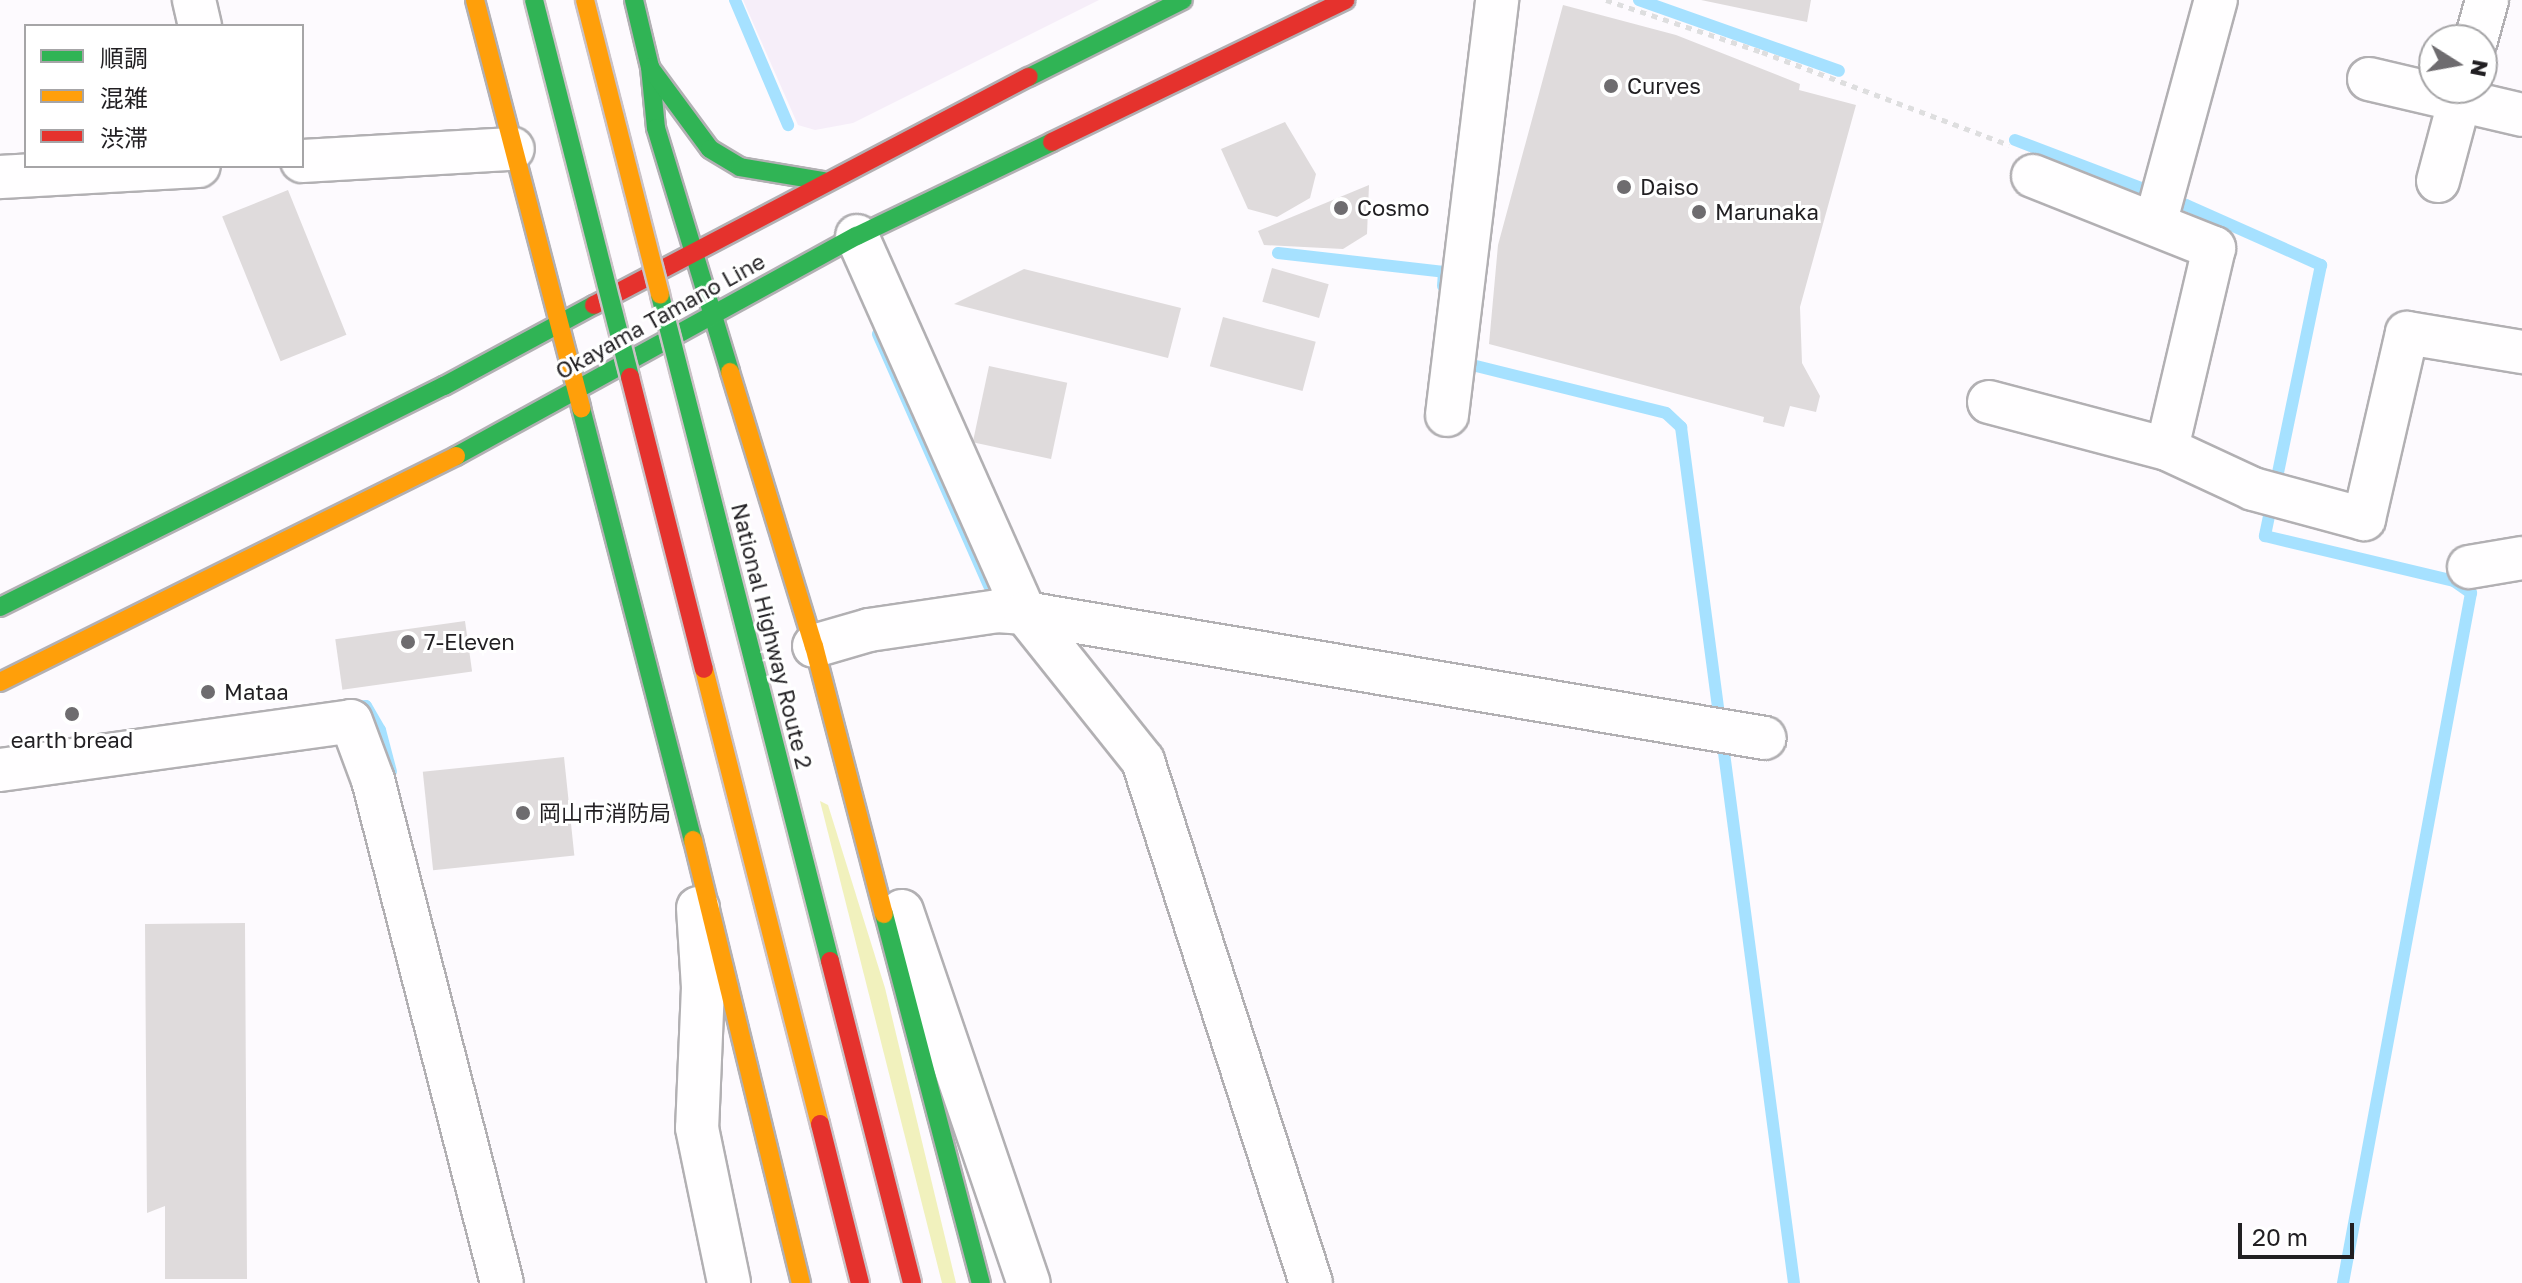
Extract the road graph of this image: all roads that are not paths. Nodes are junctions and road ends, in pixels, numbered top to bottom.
1 (194, 0) edge
2 (475, 0) edge
3 (534, 0) edge
4 (585, 0) edge
5 (634, 0) edge
6 (1183, 0) edge
7 (1346, 0) edge
8 (1497, 0) edge
9 (2216, 0) edge
10 (2487, 0) edge
11 (200, 24) edge
12 (2480, 24) edge
13 (650, 67) junction
14 (2369, 79) dead end
15 (2418, 87) edge
16 (2458, 104) edge
17 (2490, 104) edge
18 (2522, 115) edge
19 (513, 149) junction
20 (304, 161) edge
21 (163, 168) edge
22 (2033, 176) road end
23 (0, 177) edge
24 (824, 181) junction
25 (2438, 181) dead end
26 (2160, 206) junction
27 (857, 236) junction
28 (691, 253) junction
29 (712, 311) junction
30 (559, 325) junction
31 (2522, 352) edge
32 (574, 391) junction
33 (1989, 402) dead end
34 (1447, 415) dead end
35 (2167, 449) junction
36 (2522, 558) edge
37 (2469, 567) dead end
38 (0, 607) edge
39 (1025, 613) junction
40 (814, 646) junction
41 (0, 682) edge
42 (834, 718) junction
43 (1736, 733) dead end
44 (0, 770) edge
45 (698, 859) junction
46 (502, 1283) edge
47 (729, 1283) edge
48 (801, 1283) edge
49 (860, 1283) edge
50 (912, 1283) edge
51 (981, 1283) edge
52 (1029, 1283) edge
53 (1311, 1283) edge

1 - 11 street
2 - 19 main road
3 - 49 main road, bridge
4 - 50 main road, National Highway Route 2, bridge
5 - 13 main road
6 - 24 main road, Okayama Tamano Line
7 - 27 main road, Okayama Tamano Line
8 - 34 street
9 - 26 street
10 - 12 street
13 - 24 main road
13 - 28 main road
14 - 15 street
16 - 25 street
17 - 18 street
19 - 20 street
19 - 30 main road
21 - 23 street
22 - 26 street
24 - 28 main road, Okayama Tamano Line
26 - 35 street
27 - 29 main road, Okayama Tamano Line
27 - 39 street
28 - 29 main road
28 - 30 main road, Okayama Tamano Line
29 - 32 main road, Okayama Tamano Line
29 - 40 main road
30 - 32 main road
30 - 38 main road, Okayama Tamano Line
31 - 35 street
32 - 41 main road, Okayama Tamano Line
32 - 45 main road
33 - 35 street
36 - 37 street
39 - 40 street
39 - 43 street
39 - 53 street
40 - 42 main road
42 - 51 main road
42 - 52 street
44 - 46 street
45 - 47 street
45 - 48 main road

